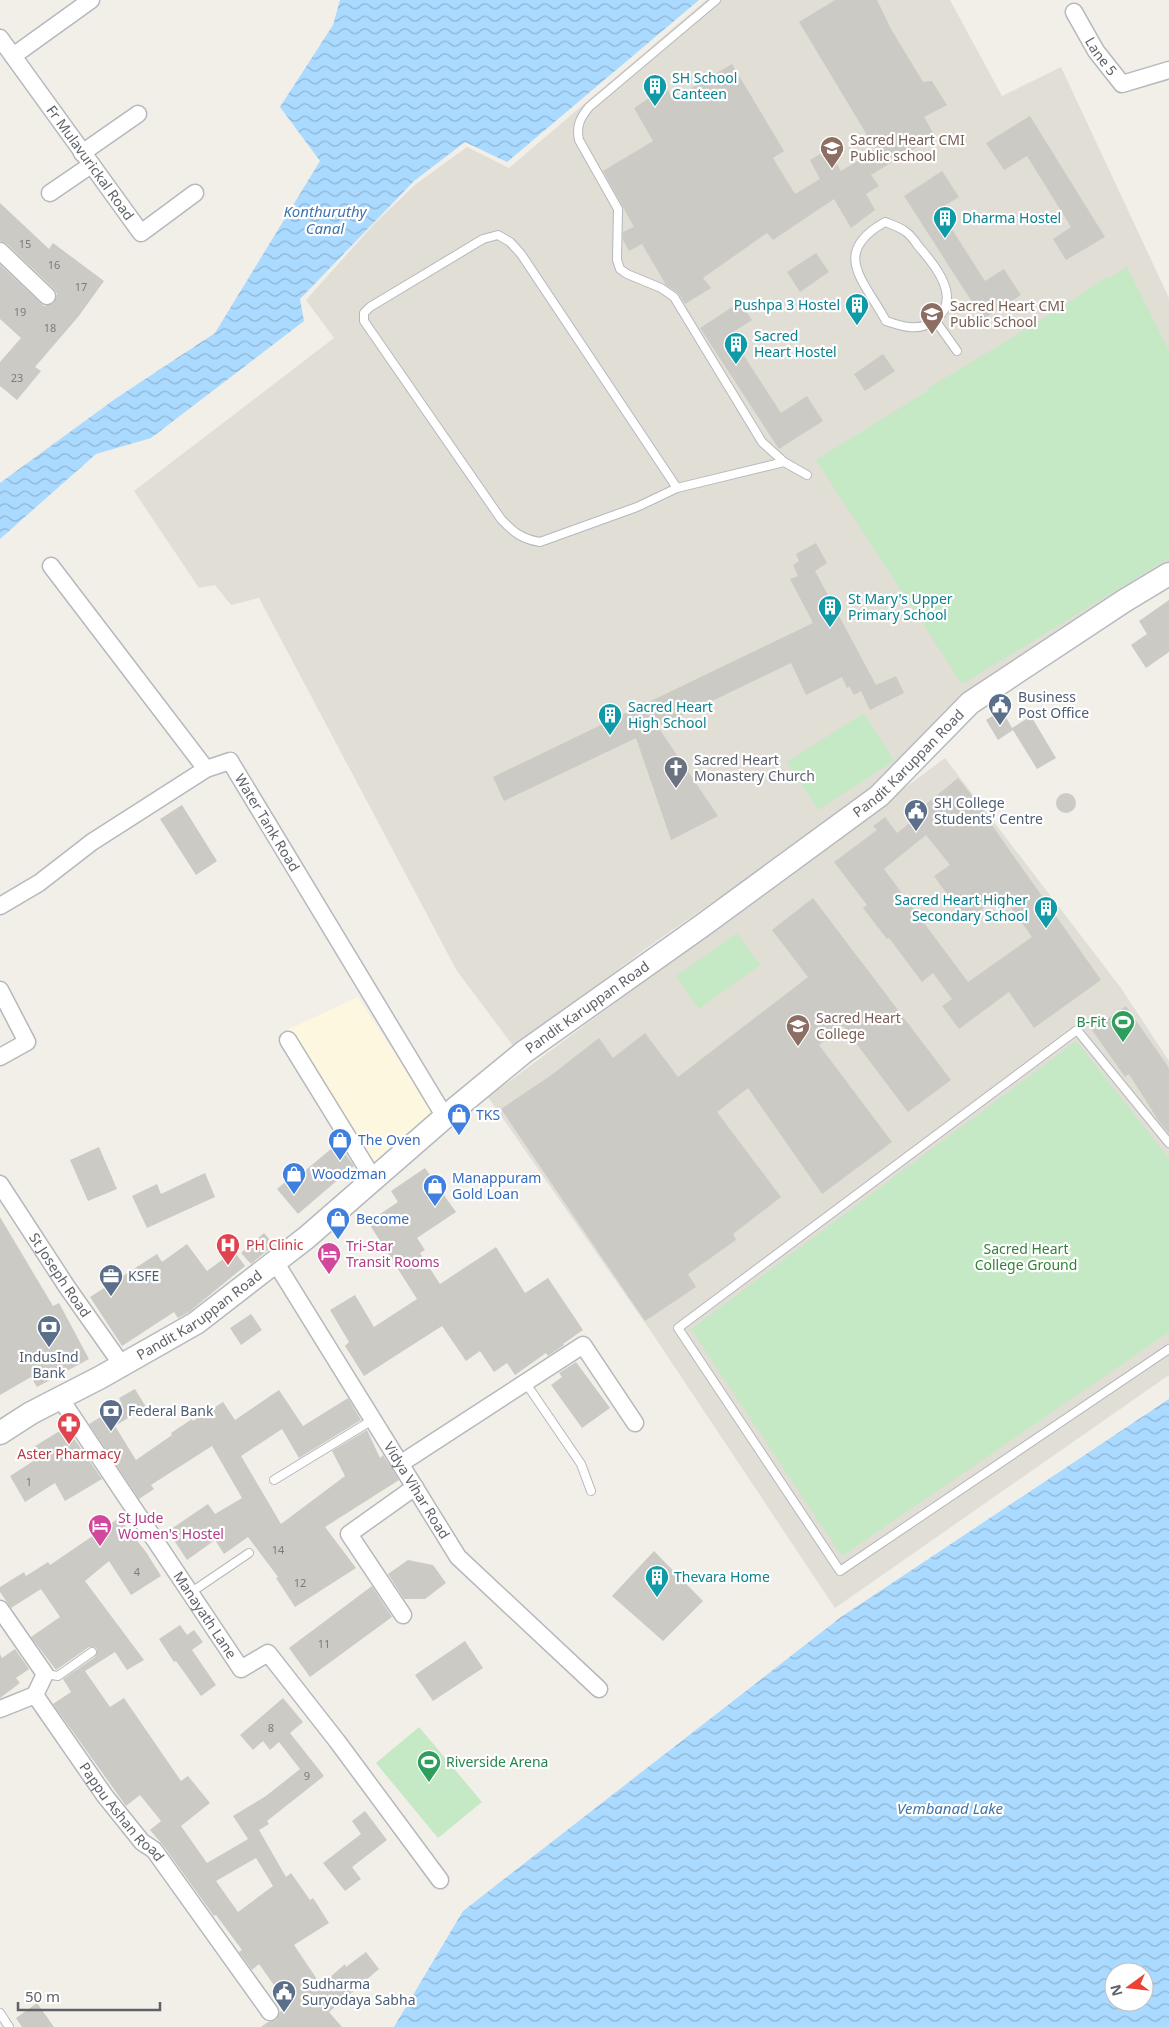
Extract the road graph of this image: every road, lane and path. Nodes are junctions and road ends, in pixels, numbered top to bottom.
1 (91, 0) edge
2 (716, 0) edge
3 (1074, 12) dead end
4 (0, 38) edge
5 (13, 56) junction
6 (1169, 70) edge
7 (138, 114) dead end
8 (87, 159) junction
9 (50, 193) dead end
10 (195, 193) dead end
11 (0, 251) edge
12 (47, 296) dead end
13 (935, 320) junction
14 (957, 351) dead end
15 (784, 462) junction
16 (807, 474) dead end
17 (677, 488) junction
18 (51, 566) dead end
19 (1169, 574) edge
20 (206, 769) junction
21 (0, 906) edge
22 (0, 990) edge
23 (288, 1040) dead end
24 (0, 1057) edge
25 (445, 1117) junction
26 (1169, 1142) edge
27 (373, 1178) junction
28 (0, 1184) edge
29 (274, 1260) junction
30 (1169, 1349) edge
31 (122, 1365) junction
32 (525, 1382) junction
33 (60, 1398) junction
34 (374, 1419) junction
35 (635, 1423) dead end
36 (0, 1433) edge
37 (400, 1464) junction
38 (274, 1480) dead end
39 (415, 1487) junction
40 (590, 1491) dead end
41 (249, 1553) dead end
42 (190, 1593) junction
43 (0, 1609) edge
44 (403, 1615) dead end
45 (92, 1652) dead end
46 (45, 1674) junction
47 (599, 1690) dead end
48 (35, 1695) junction
49 (0, 1709) edge
50 (440, 1880) dead end
51 (270, 2012) dead end
52 (0, 2013) edge
53 (10, 2027) edge

1 - 5 street
2 - 15 lane
3 - 6 street, Lane 5
4 - 5 street, Fr Mulavurickal Road
5 - 8 street, Fr Mulavurickal Road
7 - 8 street
8 - 9 street
8 - 10 street, Fr Mulavurickal Road
11 - 12 street
13 - 13 lane
13 - 14 lane
15 - 16 lane
15 - 17 lane
17 - 17 lane
18 - 20 street
19 - 25 main road, Pandit Karuppan Road
20 - 21 street, Water Tank Road
20 - 25 street, Water Tank Road
22 - 24 street
23 - 27 street
25 - 27 main road, Pandit Karuppan Road
26 - 30 lane
27 - 29 main road, Pandit Karuppan Road
28 - 31 street, St Joseph Road
29 - 31 main road, Pandit Karuppan Road
29 - 34 street, Vidya Vihar Road
31 - 33 main road, Pandit Karuppan Road
32 - 35 street
32 - 37 street
32 - 40 lane
33 - 36 main road, Pandit Karuppan Road
33 - 42 street, Manayath Lane
34 - 37 street, Vidya Vihar Road
34 - 38 lane
37 - 39 street, Vidya Vihar Road
39 - 44 street
39 - 47 street, Vidya Vihar Road
41 - 42 lane
42 - 50 street, Manayath Lane
43 - 46 street
45 - 46 lane
46 - 48 street
48 - 49 street
48 - 51 street, Pappu Ashan Road
52 - 53 lane

